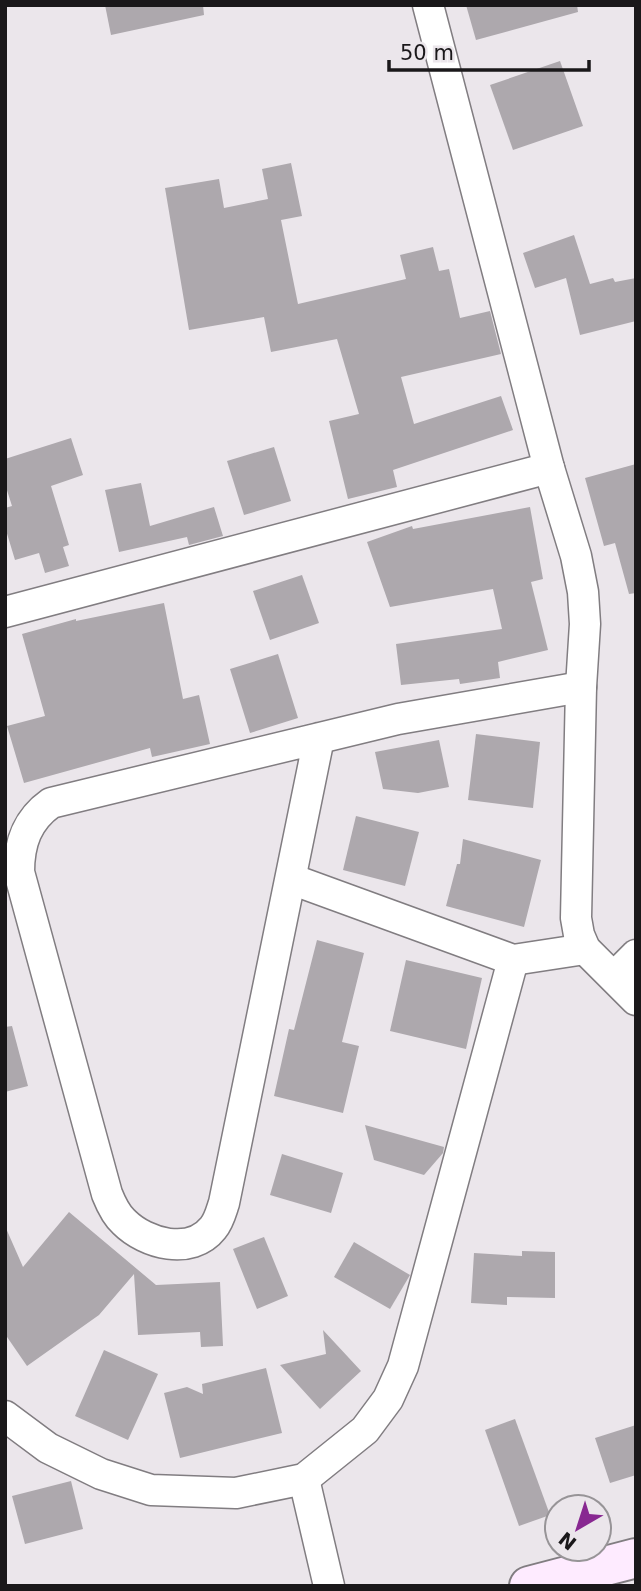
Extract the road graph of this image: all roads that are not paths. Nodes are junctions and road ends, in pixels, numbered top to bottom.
1 (428, 5) edge
2 (550, 468) junction
3 (5, 612) edge
4 (581, 687) junction
5 (319, 738) junction
6 (291, 879) junction
7 (585, 948) junction
8 (636, 955) edge
9 (513, 960) junction
10 (614, 977) junction
11 (636, 1000) edge
12 (5, 1416) edge
13 (304, 1479) junction
14 (636, 1558) edge
15 (329, 1586) edge
16 (529, 1586) edge

1 - 2 street
2 - 3 street
2 - 4 street
4 - 5 street
4 - 7 street
5 - 6 street
5 - 6 street
6 - 9 street
7 - 9 street
7 - 10 street
8 - 10 street
9 - 13 street
10 - 11 street
12 - 13 street
13 - 15 street
14 - 16 street

